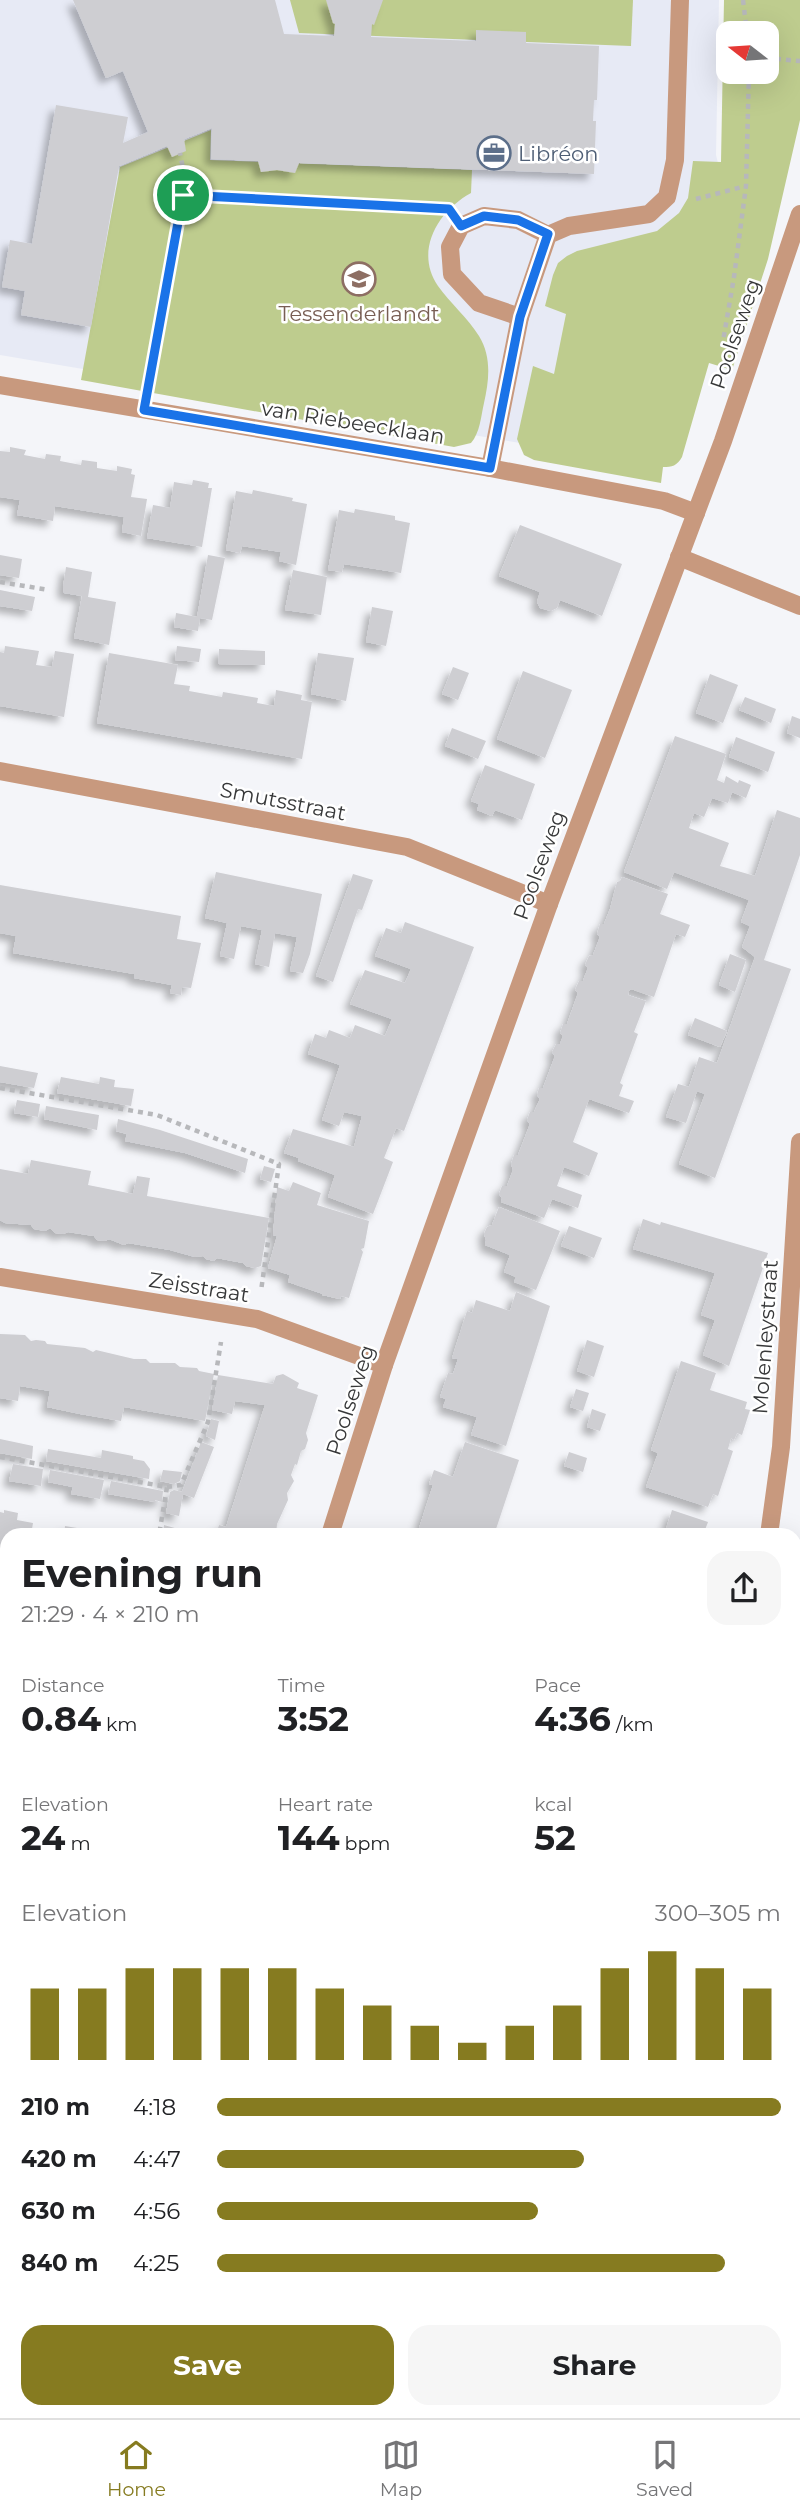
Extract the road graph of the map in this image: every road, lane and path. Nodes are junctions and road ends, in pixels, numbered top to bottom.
1 (680, 0) edge
2 (750, 0) edge
3 (743, 1) edge
4 (746, 21) edge
5 (779, 59) edge
6 (800, 61) edge
7 (749, 84) edge
8 (180, 153) dead end
9 (746, 186) junction
10 (183, 195) junction
11 (667, 197) junction
12 (800, 214) edge
13 (461, 226) junction
14 (548, 234) junction
15 (520, 317) junction
16 (721, 353) dead end
17 (0, 385) edge
18 (144, 410) junction
19 (490, 468) junction
20 (696, 513) junction
21 (679, 557) junction
22 (0, 582) edge
23 (48, 590) dead end
24 (800, 606) edge
25 (0, 771) edge
26 (549, 904) junction
27 (0, 1088) edge
28 (800, 1142) edge
29 (796, 1261) edge
30 (0, 1277) edge
31 (226, 1315) junction
32 (257, 1319) junction
33 (384, 1365) junction
34 (781, 1447) junction
35 (800, 1448) edge
36 (0, 1457) edge
37 (167, 1487) junction
38 (160, 1528) edge
39 (332, 1528) edge
40 (770, 1528) edge

1 - 11 street
2 - 3 path
3 - 4 path
5 - 6 path
7 - 9 path
8 - 10 path
9 - 11 path
9 - 16 path
10 - 13 path
10 - 18 path
11 - 14 street
12 - 20 street, Poolseweg
13 - 14 street
13 - 15 street
14 - 15 street
15 - 19 street
17 - 18 street, van Riebeecklaan
18 - 19 street, van Riebeecklaan
19 - 20 street, van Riebeecklaan
20 - 21 street, Poolseweg
21 - 24 street
21 - 26 street, Poolseweg
22 - 23 path
25 - 26 street, Smutsstraat
26 - 33 street, Poolseweg
27 - 32 path
28 - 29 street, Molenleystraat
29 - 34 street, Molenleystraat
30 - 31 street, Zeisstraat
31 - 32 street, Zeisstraat
31 - 37 path
32 - 33 street, Zeisstraat
33 - 39 street, Poolseweg
34 - 35 street
34 - 40 street, Molenleystraat
36 - 37 path
37 - 38 path

